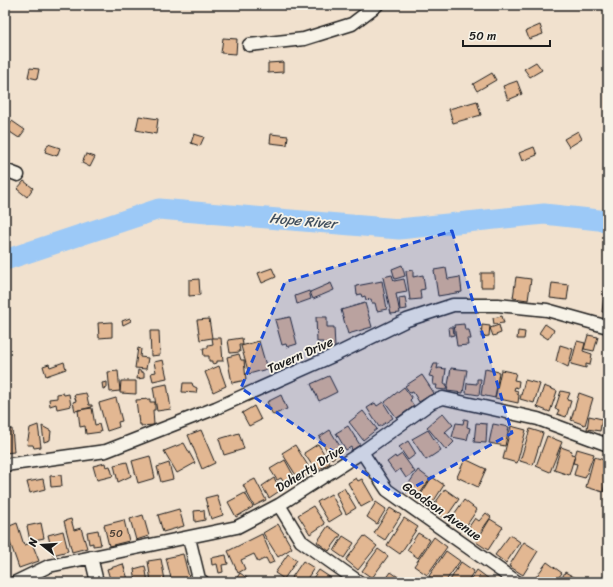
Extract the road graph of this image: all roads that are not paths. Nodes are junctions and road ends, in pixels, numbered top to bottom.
1 (377, 5) edge
2 (249, 45) dead end
3 (5, 170) edge
4 (18, 176) dead end
5 (608, 326) edge
6 (608, 445) edge
7 (362, 452) junction
8 (5, 465) edge
9 (279, 505) junction
10 (189, 538) junction
11 (91, 556) junction
12 (16, 582) edge
13 (97, 582) edge
14 (203, 582) edge
15 (359, 582) edge
16 (517, 582) edge

1 - 2 street
3 - 4 street
5 - 8 street, Tavern Drive
6 - 7 street, Doherty Drive
7 - 9 street, Doherty Drive
7 - 16 street, Goodson Avenue
9 - 10 street, Doherty Drive
9 - 15 street
10 - 11 street, Doherty Drive
10 - 14 street
11 - 12 street, Doherty Drive
11 - 13 street

